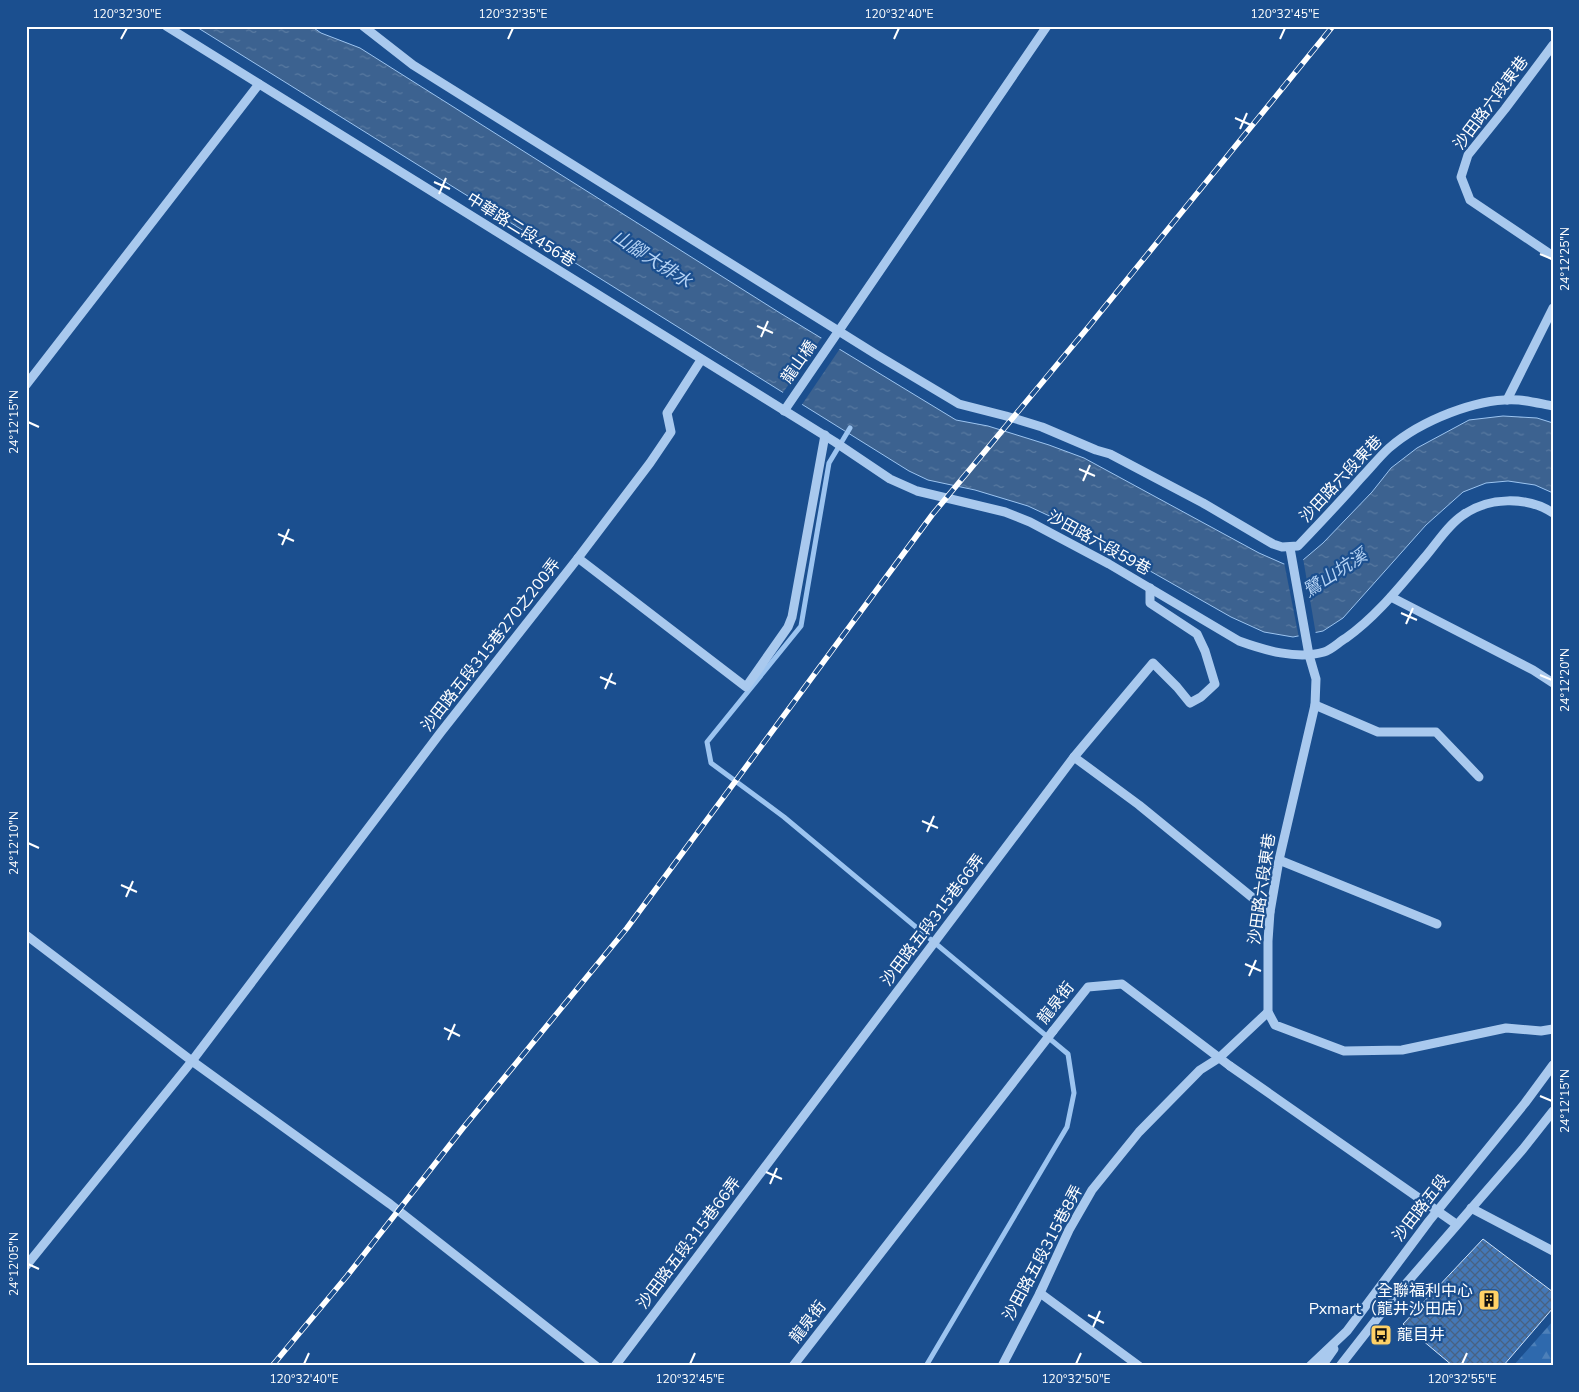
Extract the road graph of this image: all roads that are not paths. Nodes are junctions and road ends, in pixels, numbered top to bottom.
1 (166, 26) edge
2 (363, 26) edge
3 (1047, 26) edge
4 (1553, 45) edge
5 (259, 84) junction
6 (1553, 256) edge
7 (1553, 308) edge
8 (839, 331) junction
9 (701, 360) junction
10 (26, 385) edge
11 (1507, 400) junction
12 (1553, 406) edge
13 (784, 411) junction
14 (824, 435) junction
15 (1553, 513) edge
16 (1290, 548) junction
17 (578, 558) junction
18 (1150, 588) junction
19 (1391, 596) junction
20 (1309, 655) junction
21 (1553, 683) edge
22 (1315, 705) junction
23 (1074, 757) junction
24 (1479, 777) dead end
25 (1279, 860) junction
26 (1270, 912) junction
27 (1436, 924) dead end
28 (26, 936) edge
29 (1268, 1012) junction
30 (1553, 1029) edge
31 (192, 1061) junction
32 (1553, 1065) edge
33 (1553, 1111) edge
34 (1471, 1208) junction
35 (1437, 1211) junction
36 (1456, 1224) junction
37 (1553, 1251) edge
38 (26, 1266) edge
39 (1040, 1293) junction
40 (1347, 1331) junction
41 (596, 1366) edge
42 (615, 1366) edge
43 (793, 1366) edge
44 (1002, 1366) edge
45 (1140, 1366) edge
46 (1310, 1366) edge
47 (1322, 1366) edge
48 (1340, 1366) edge

1 - 5 street, 中華路二段456巷
2 - 8 street
3 - 8 street, 龍山橋
4 - 6 street, 沙田路六段東巷
5 - 9 street, 中華路二段456巷
5 - 10 street
7 - 11 street
8 - 13 street, 龍山橋
8 - 16 street
9 - 13 street, 中華路二段456巷
9 - 17 street
11 - 12 street, 沙田路六段東巷
11 - 16 street, 沙田路六段東巷
13 - 14 street, 沙田路六段59巷
14 - 17 street, 沙田路五段315巷270之200弄
14 - 18 street, 沙田路六段59巷
15 - 19 street, 沙田路六段59巷
16 - 20 street, 沙田路六段東巷
17 - 31 street, 沙田路五段315巷270之200弄
18 - 20 street, 沙田路六段59巷
18 - 23 street, 沙田路五段315巷66弄
19 - 20 street, 沙田路六段59巷
19 - 21 street
20 - 22 street, 沙田路六段東巷
22 - 24 street
22 - 25 street, 沙田路六段東巷
23 - 26 street
23 - 42 street, 沙田路五段315巷66弄
25 - 26 street, 沙田路六段東巷
25 - 27 street
26 - 29 street, 沙田路六段東巷
28 - 31 street
29 - 30 street
29 - 39 street, 沙田路五段315巷8弄
31 - 38 street, 沙田路五段315巷270之200弄
31 - 41 street
32 - 35 street, 沙田路五段
33 - 34 street
34 - 36 street
34 - 37 street
35 - 36 street, 龍泉街
35 - 40 street, 沙田路五段
35 - 43 street, 龍泉街, bridge
36 - 48 street
39 - 44 street, 沙田路五段315巷8弄
39 - 45 street
40 - 46 street, 沙田路五段
40 - 47 street

